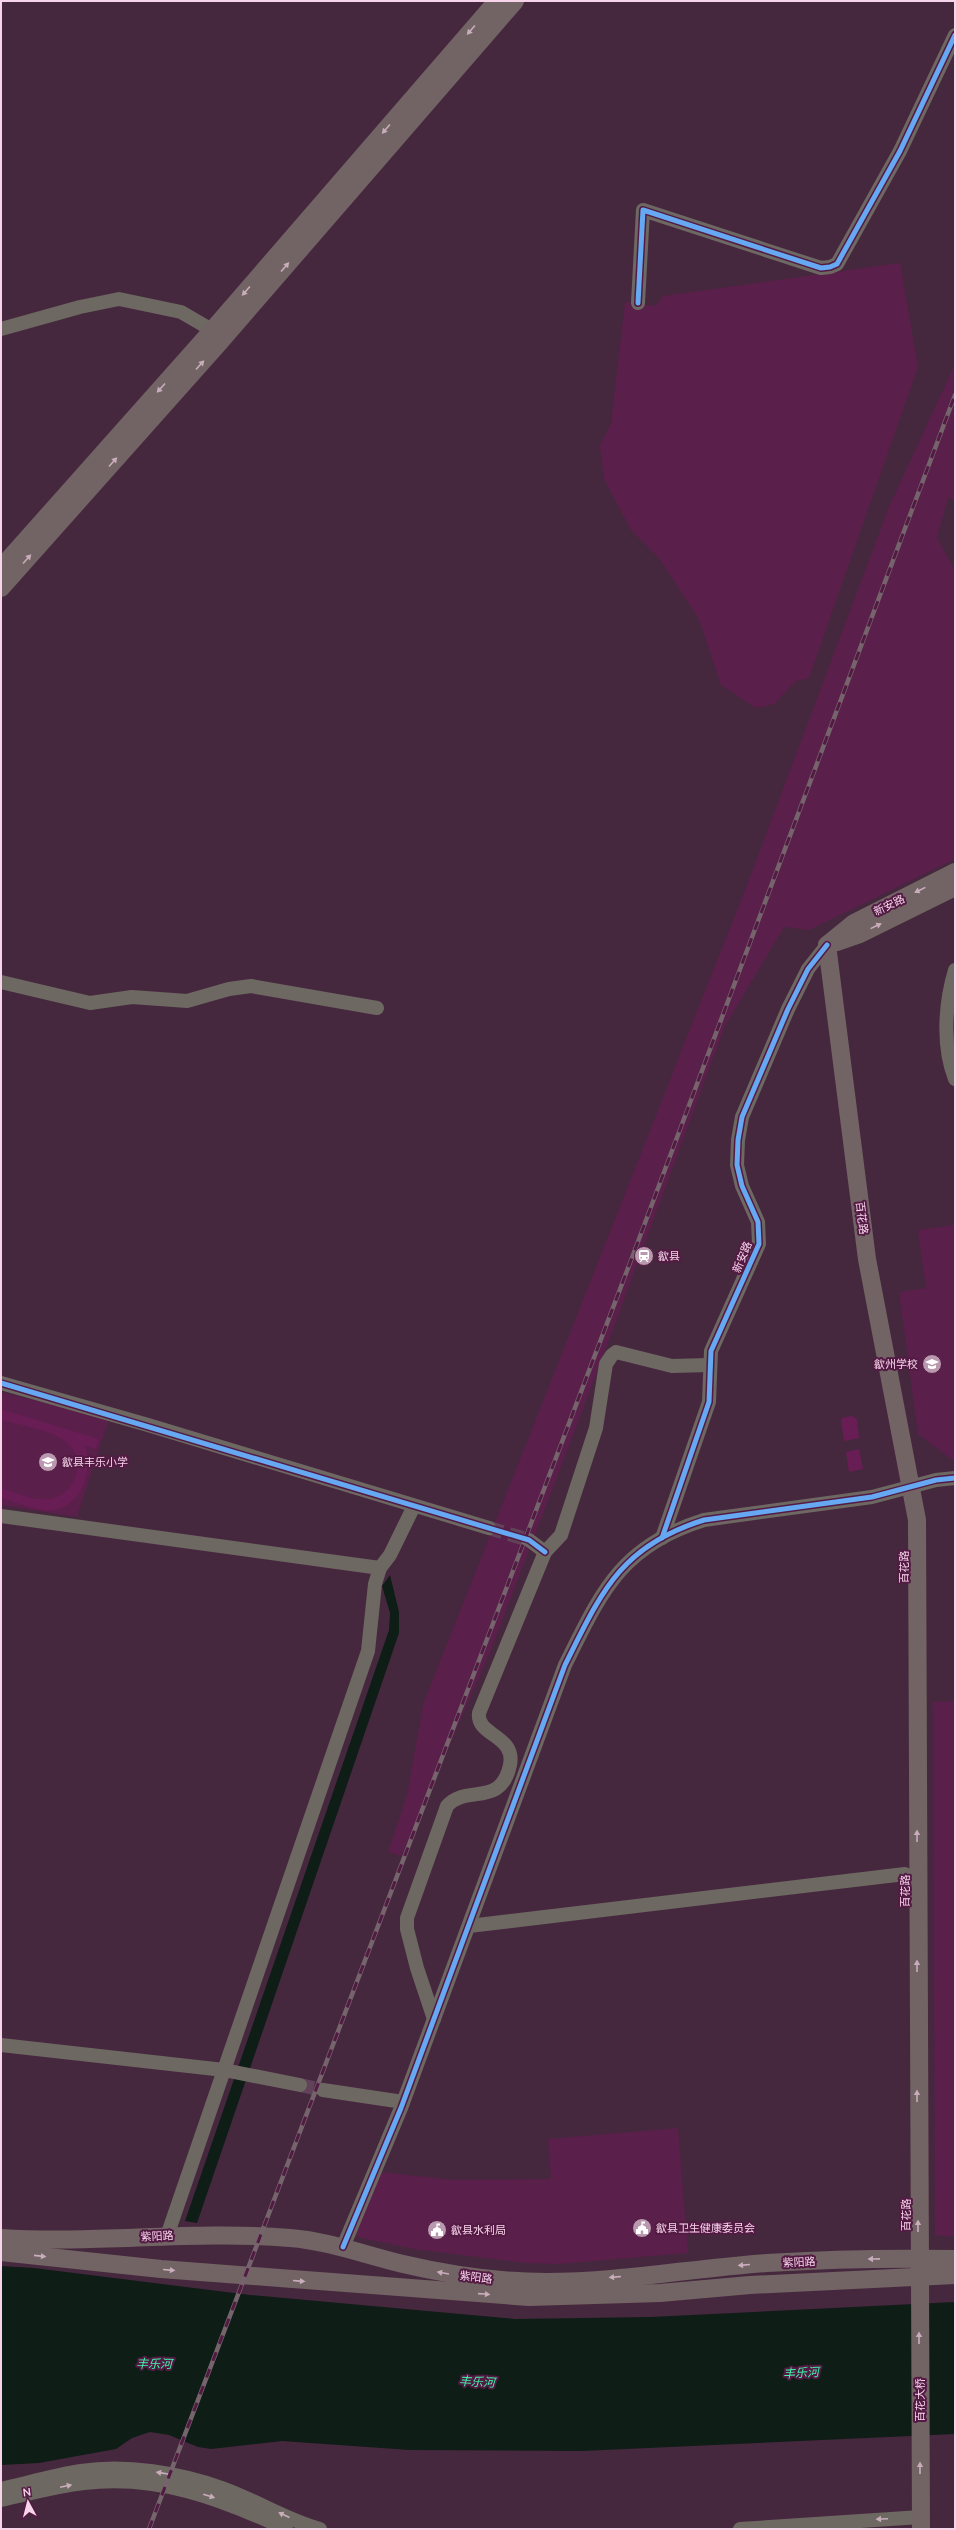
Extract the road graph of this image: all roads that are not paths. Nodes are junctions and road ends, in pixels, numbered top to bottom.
1 (497, 1) edge
2 (515, 1) edge
3 (955, 34) edge
4 (638, 303) dead end
5 (1, 330) edge
6 (212, 330) junction
7 (1, 568) edge
8 (1, 588) edge
9 (955, 872) edge
10 (955, 887) edge
11 (827, 945) junction
12 (955, 970) edge
13 (1, 982) edge
14 (377, 1008) dead end
15 (955, 1079) edge
16 (709, 1365) junction
17 (1, 1383) edge
18 (955, 1478) edge
19 (910, 1488) junction
20 (414, 1506) junction
21 (1, 1516) edge
22 (489, 1528) tunnel mouth
23 (662, 1538) junction
24 (529, 1540) tunnel mouth
25 (545, 1552) junction
26 (380, 1568) junction
27 (905, 1874) junction
28 (469, 1926) junction
29 (434, 2019) junction
30 (1, 2045) edge
31 (227, 2070) junction
32 (300, 2085) tunnel mouth
33 (323, 2090) tunnel mouth
34 (403, 2102) junction
35 (167, 2236) junction
36 (1, 2238) edge
37 (343, 2247) junction
38 (1, 2252) edge
39 (912, 2258) junction
40 (955, 2259) edge
41 (955, 2275) edge
42 (913, 2285) junction
43 (1, 2489) edge
44 (1, 2500) edge
45 (915, 2521) edge
46 (286, 2529) edge
47 (320, 2529) edge
48 (740, 2529) edge

1 -> 6 main road
8 -> 2 main road
3 - 4 street
5 - 6 street
6 -> 7 main road
9 -> 11 main road, 新安路
11 -> 10 main road, 新安路
11 - 16 street, 新安路
11 - 19 main road, 百花路
12 - 15 street
13 - 14 street
16 - 23 street, 新安路
16 - 25 street
17 - 20 street
18 - 19 street
19 - 23 street
19 - 27 main road, 百花路
39 -> 19 main road, 百花路
20 - 22 street
20 - 26 street
21 - 26 street
23 - 28 street
24 - 25 street
25 - 29 street
26 - 31 street
27 - 28 street
27 - 39 main road, 百花路
28 - 29 street
29 - 34 street
30 - 31 street
31 - 32 street
31 - 35 street
33 - 34 street
34 - 37 street
35 - 36 main road, 紫阳路
35 - 37 main road, 紫阳路
39 -> 37 main road, 紫阳路
38 -> 42 main road, 紫阳路
39 - 40 main road, 紫阳路
39 - 42 main road, 百花路
41 - 42 main road, 紫阳路
42 - 45 main road, 百花大桥
47 -> 43 street
44 -> 46 street
45 -> 48 street

